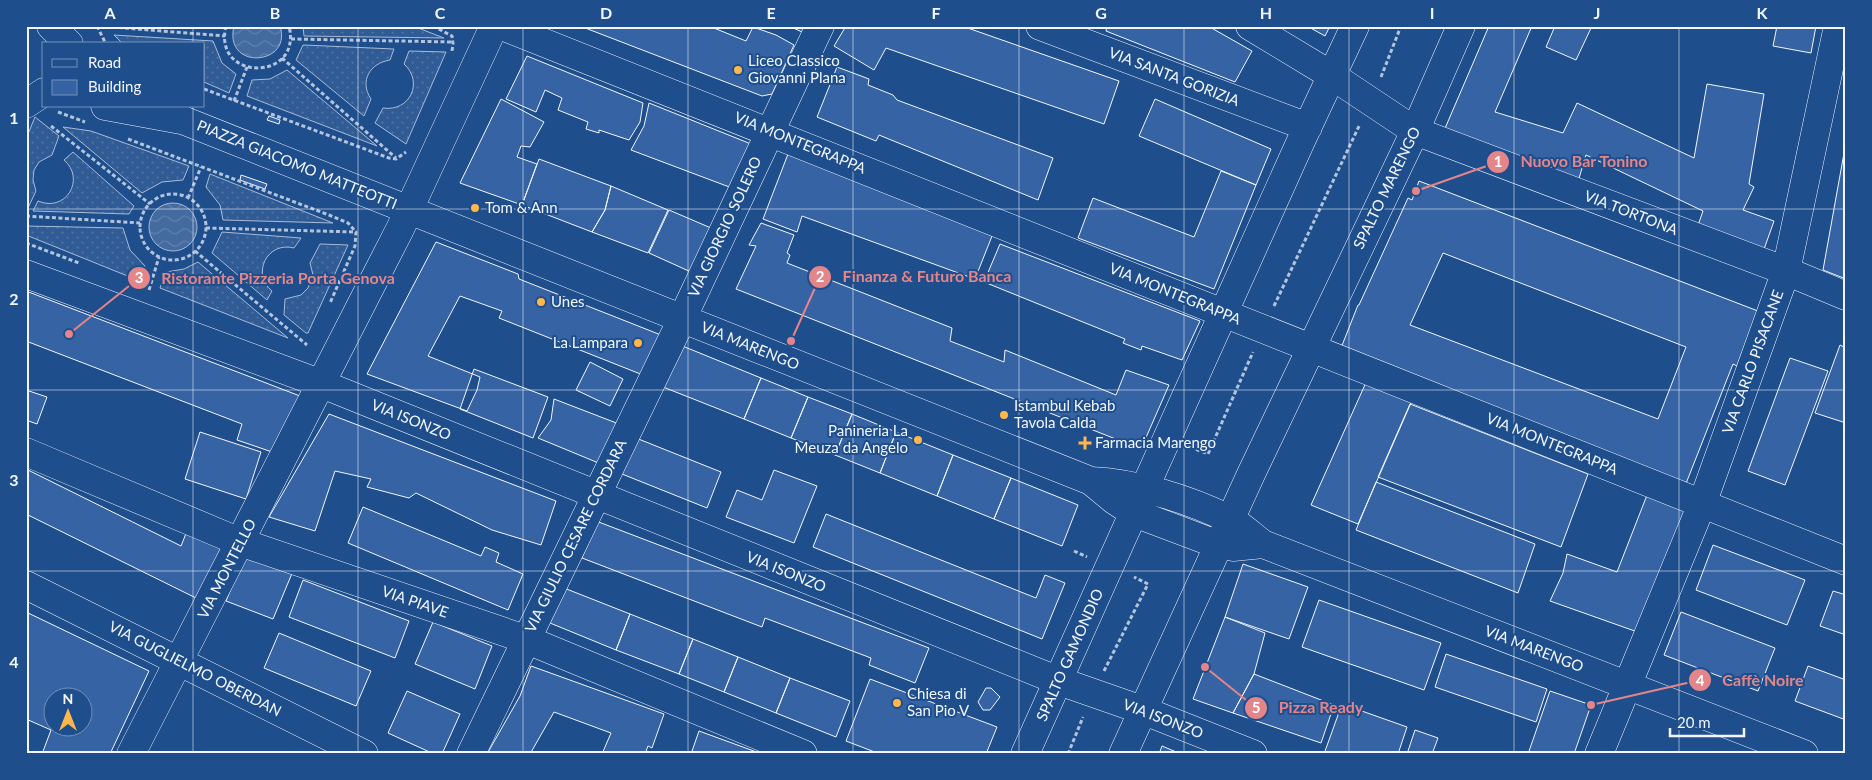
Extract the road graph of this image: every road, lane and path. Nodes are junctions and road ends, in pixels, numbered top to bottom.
1 (51, 26) edge
2 (69, 26) edge
3 (98, 26) edge
4 (226, 26) edge
5 (289, 26) edge
6 (433, 26) edge
7 (820, 26) edge
8 (1040, 26) edge
9 (1250, 26) edge
10 (1355, 26) edge
11 (1401, 26) edge
12 (1461, 26) edge
13 (1838, 26) edge
14 (502, 27) edge
15 (225, 36) junction
16 (291, 39) junction
17 (68, 42) edge
18 (70, 42) edge
19 (105, 42) edge
20 (453, 42) junction
21 (282, 58) junction
22 (449, 58) dead end
23 (1388, 61) dead end
24 (247, 67) junction
25 (1331, 75) junction
26 (205, 89) edge
27 (234, 101) junction
28 (116, 108) edge
29 (164, 108) edge
30 (185, 121) junction
31 (51, 126) dead end
32 (1308, 127) junction
33 (769, 131) junction
34 (1415, 131) junction
35 (122, 136) dead end
36 (1350, 146) dead end
37 (408, 149) dead end
38 (396, 159) junction
39 (201, 166) junction
40 (188, 198) junction
41 (150, 204) junction
42 (409, 209) junction
43 (26, 216) edge
44 (140, 224) junction
45 (206, 228) junction
46 (356, 232) junction
47 (26, 243) edge
48 (195, 251) junction
49 (159, 258) junction
50 (87, 267) dead end
51 (1786, 271) junction
52 (26, 274) edge
53 (140, 287) dead end
54 (148, 290) junction
55 (157, 294) dead end
56 (1846, 296) edge
57 (328, 309) dead end
58 (1223, 313) junction
59 (682, 319) junction
60 (1263, 330) junction
61 (313, 341) dead end
62 (1311, 348) junction
63 (322, 384) junction
64 (26, 452) edge
65 (1208, 454) dead end
66 (1091, 481) junction
67 (1146, 488) junction
68 (597, 496) junction
69 (1702, 504) junction
70 (1134, 512) junction
71 (1230, 520) junction
72 (240, 542) junction
73 (1264, 544) junction
74 (1219, 545) junction
75 (1846, 561) edge
76 (26, 585) edge
77 (525, 640) junction
78 (179, 661) junction
79 (1059, 681) junction
80 (1627, 685) junction
81 (1142, 710) junction
82 (132, 754) edge
83 (364, 754) edge
84 (471, 754) edge
85 (803, 754) edge
86 (1026, 754) edge
87 (1123, 754) edge
88 (1253, 754) edge
89 (1599, 754) edge
90 (1804, 754) edge

1 - 17 street
2 - 18 street
3 - 15 path
3 - 19 path
4 - 15 path
5 - 16 path
6 - 20 path
7 - 33 street, VIA GIORGIO SOLERO
8 - 32 street, VIA SANTA GORIZIA
9 - 25 street
10 - 25 street
11 - 23 path
12 - 34 street, SPALTO MARENGO
13 - 51 street, VIA CARLO PISACANE
14 - 33 street, VIA MONTEGRAPPA
14 - 42 street, PIAZZA GIACOMO MATTEOTTI
15 - 24 path
16 - 20 path
16 - 21 path
20 - 22 path
21 - 24 path
21 - 38 path
24 - 27 path
25 - 32 street
25 - 34 street, VIA TORTONA
26 - 27 path
27 - 38 path
28 - 30 street, PIAZZA GIACOMO MATTEOTTI
29 - 30 street, PIAZZA GIACOMO MATTEOTTI
30 - 42 street, PIAZZA GIACOMO MATTEOTTI
31 - 41 path
32 - 58 street
33 - 58 street, VIA MONTEGRAPPA
33 - 59 street, VIA GIORGIO SOLERO
34 - 51 street, VIA TORTONA
34 - 62 street, SPALTO MARENGO
35 - 39 path
36 - 60 path
37 - 38 path
39 - 40 path
39 - 46 path
40 - 41 path
40 - 45 path
41 - 44 path
42 - 59 street, VIA MARENGO
42 - 63 street, PIAZZA GIACOMO MATTEOTTI
43 - 44 path
44 - 49 path
45 - 46 path
45 - 48 path
46 - 57 path
47 - 50 path
48 - 49 path
48 - 61 path
49 - 54 path
51 - 56 street, VIA TORTONA
51 - 69 street, VIA CARLO PISACANE
52 - 63 street
53 - 54 path
54 - 55 path
58 - 60 street, VIA MONTEGRAPPA
58 - 67 street, SPALTO GAMONDIO
59 - 66 street, VIA MARENGO
59 - 68 street, VIA GIULIO CESARE CORDARA
60 - 62 street, VIA MONTEGRAPPA
60 - 65 path
62 - 69 street, VIA MONTEGRAPPA
62 - 71 street
63 - 68 street, VIA ISONZO
63 - 72 street, VIA MONTELLO
64 - 72 street, VIA PIAVE
66 - 67 street
66 - 70 street
67 - 70 street, SPALTO GAMONDIO
67 - 71 street
68 - 77 street, VIA GIULIO CESARE CORDARA
68 - 79 street, VIA ISONZO
69 - 75 street, VIA MONTEGRAPPA
69 - 80 street, VIA CARLO PISACANE
70 - 74 street
70 - 79 street, SPALTO GAMONDIO
71 - 73 street
71 - 74 street
72 - 77 street, VIA PIAVE
72 - 78 street, VIA MONTELLO
73 - 74 street
73 - 80 street, VIA MARENGO
74 - 81 street
76 - 78 street, VIA GUGLIELMO OBERDAN
77 - 84 street, VIA GIULIO CESARE CORDARA
77 - 85 street, VIA PIAVE
78 - 82 street, VIA MONTELLO
78 - 83 street, VIA GUGLIELMO OBERDAN
79 - 81 street, VIA ISONZO
79 - 86 street, SPALTO GAMONDIO
80 - 89 street, VIA CARLO PISACANE
80 - 90 street, VIA MARENGO
81 - 87 street
81 - 88 street, VIA ISONZO

